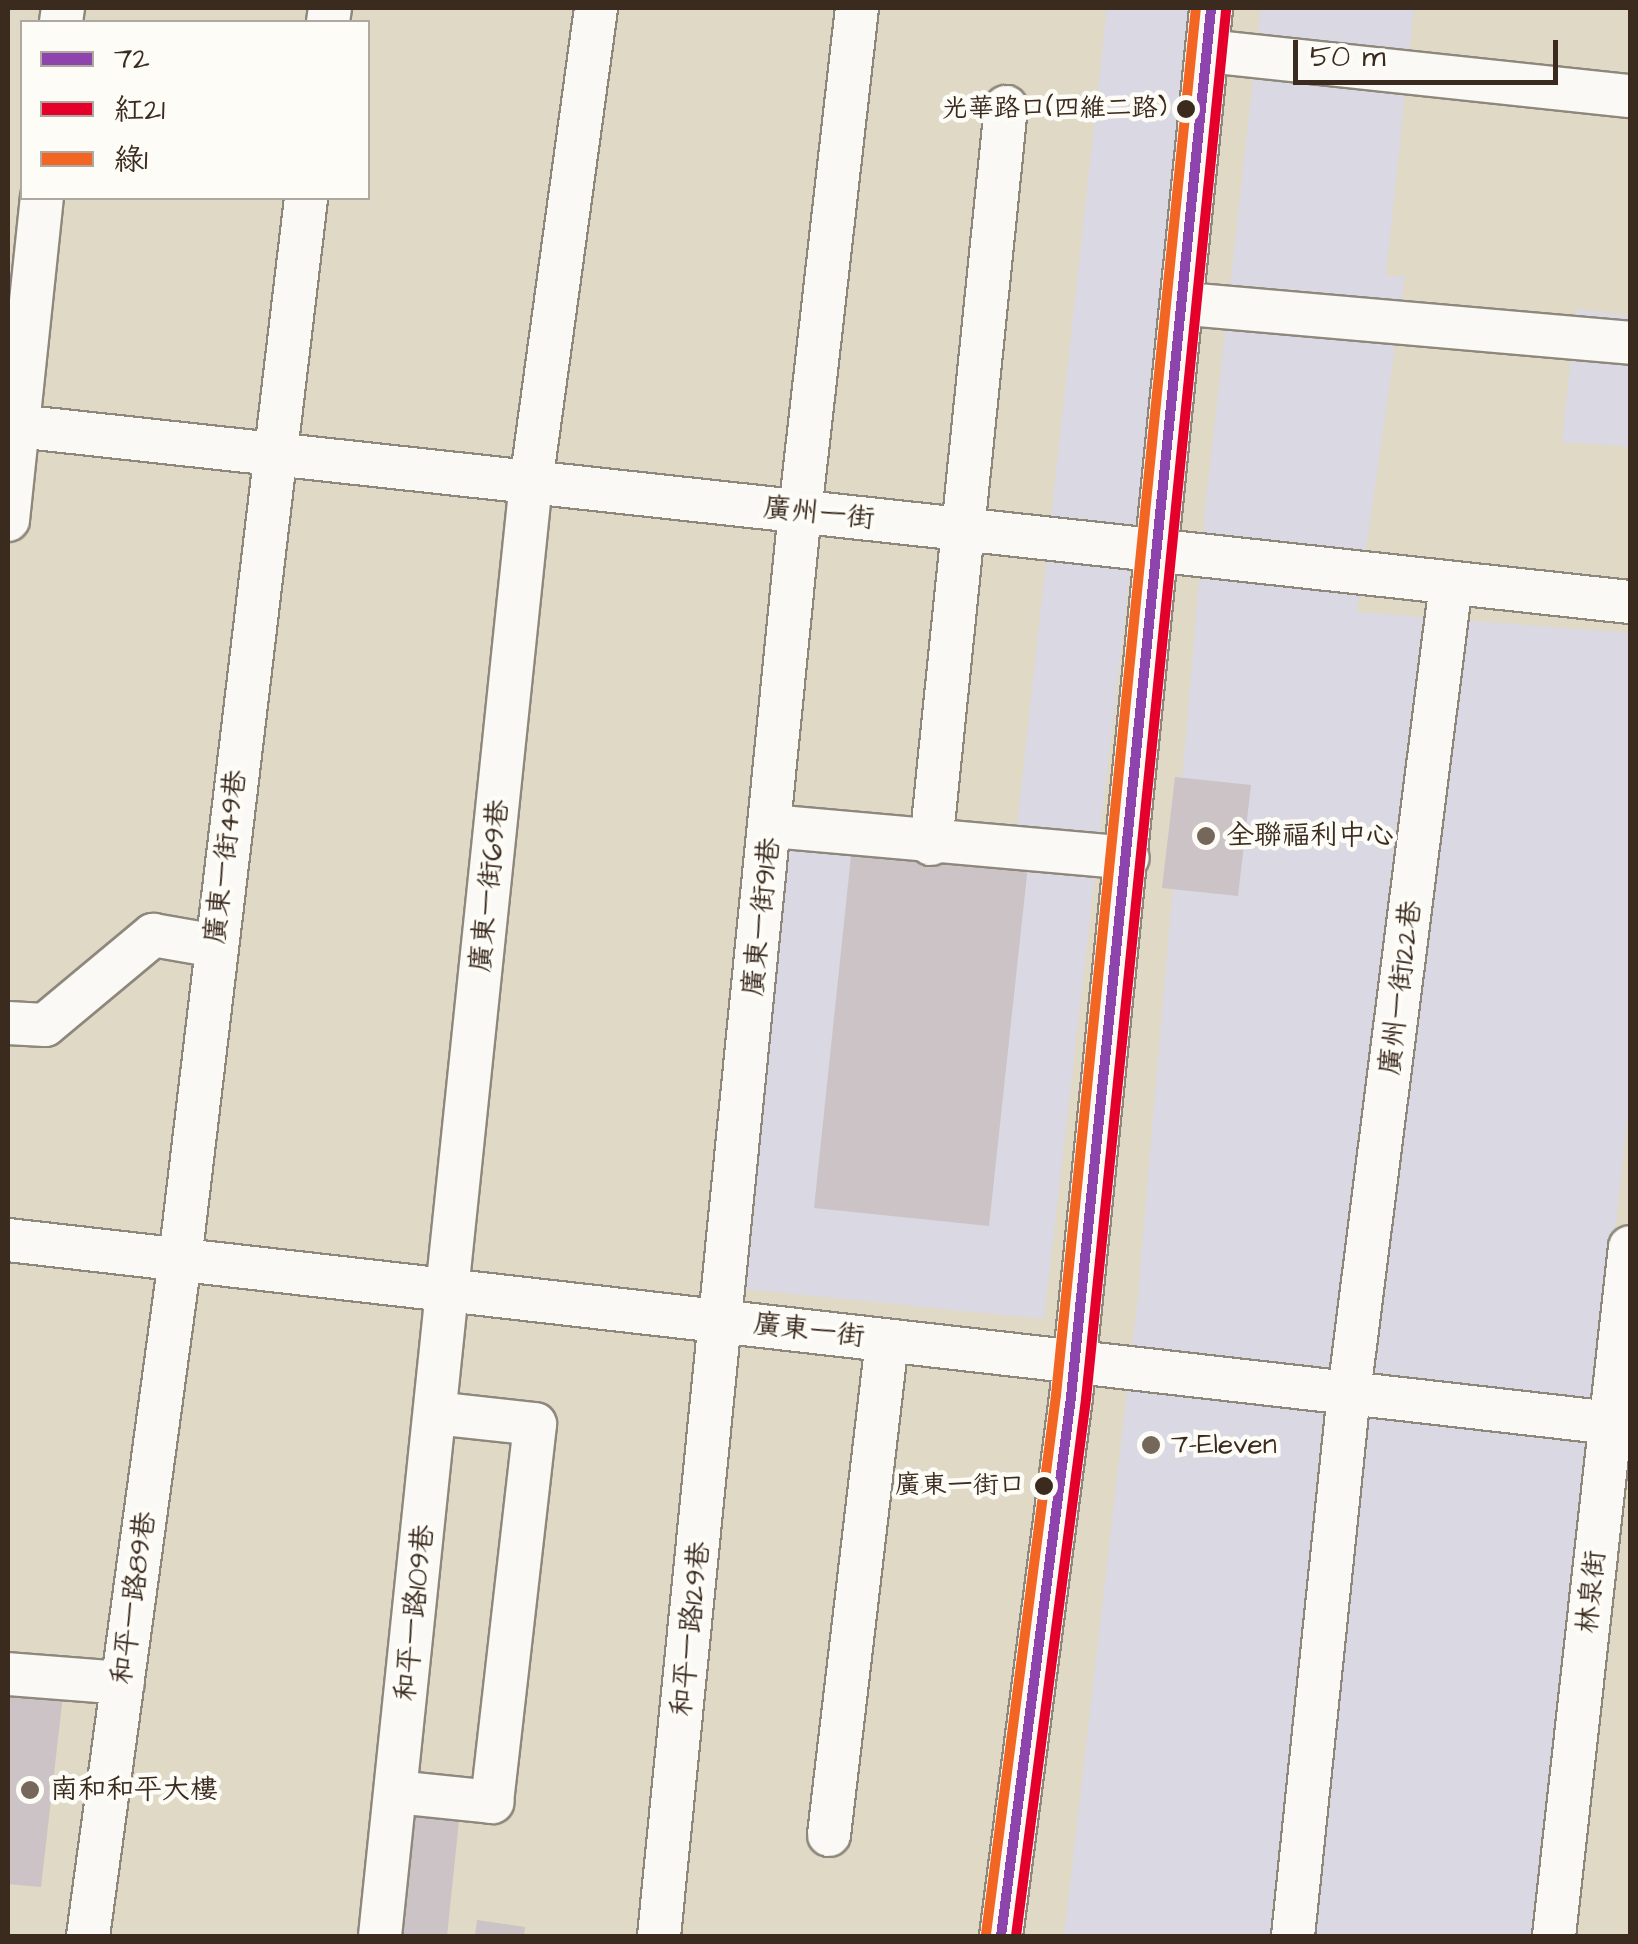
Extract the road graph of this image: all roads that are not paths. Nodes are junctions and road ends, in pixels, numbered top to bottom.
1 (596, 8) edge
2 (858, 8) edge
3 (1211, 8) edge
4 (1208, 52) junction
5 (1630, 96) edge
6 (1006, 107) dead end
7 (42, 200) edge
8 (306, 200) edge
9 (1186, 304) junction
10 (1630, 343) edge
11 (12, 426) edge
12 (272, 455) junction
13 (531, 483) junction
14 (800, 512) junction
15 (8, 520) edge
16 (961, 529) junction
17 (1160, 551) junction
18 (1452, 582) junction
19 (1630, 602) edge
20 (770, 826) junction
21 (931, 844) junction
22 (1128, 858) junction
23 (216, 946) junction
24 (8, 1024) edge
25 (8, 1240) edge
26 (1630, 1247) edge
27 (180, 1260) junction
28 (448, 1290) junction
29 (722, 1321) junction
30 (887, 1340) junction
31 (1074, 1362) junction
32 (1350, 1393) junction
33 (436, 1413) junction
34 (1611, 1423) junction
35 (1616, 1509) edge
36 (8, 1674) edge
37 (123, 1683) junction
38 (396, 1792) junction
39 (829, 1835) dead end
40 (88, 1936) edge
41 (380, 1936) edge
42 (659, 1936) edge
43 (1000, 1936) edge
44 (1293, 1936) edge
45 (1554, 1936) edge
46 (1567, 1936) edge

1 - 13 street, 廣東一街69巷
2 - 14 street, 廣東一街91巷
3 - 4 street
4 - 5 street
4 - 9 street
6 - 16 street
7 - 11 street
8 - 12 street, 廣東一街49巷
9 - 10 street
9 - 17 street
11 - 12 street, 廣州一街
11 - 15 street
12 - 13 street, 廣州一街
12 - 23 street, 廣東一街49巷
13 - 14 street, 廣州一街
13 - 28 street, 廣東一街69巷
14 - 16 street, 廣州一街
14 - 20 street, 廣東一街91巷
16 - 17 street, 廣州一街
16 - 21 street
17 - 18 street, 廣州一街
17 - 22 street
18 - 19 street, 廣州一街
18 - 32 street, 廣州一街122巷
20 - 21 street
20 - 29 street, 廣東一街91巷
21 - 22 street
22 - 31 street
23 - 24 street
23 - 27 street, 廣東一街49巷
25 - 27 street, 廣東一街
26 - 34 street, 林泉街
27 - 28 street, 廣東一街
27 - 37 street, 和平一路89巷
28 - 29 street, 廣東一街
28 - 33 street, 和平一路109巷
29 - 30 street, 廣東一街
29 - 42 street, 和平一路129巷
30 - 31 street, 廣東一街
30 - 39 street
31 - 32 street, 廣東一街
31 - 43 street
32 - 34 street, 廣東一街
32 - 44 street, 廣州一街122巷
33 - 38 street, 和平一路109巷
33 - 38 street
34 - 35 street, 林泉街
35 - 45 street, 林泉街
36 - 37 street
37 - 40 street, 和平一路89巷
38 - 41 street, 和平一路109巷
45 - 46 street

